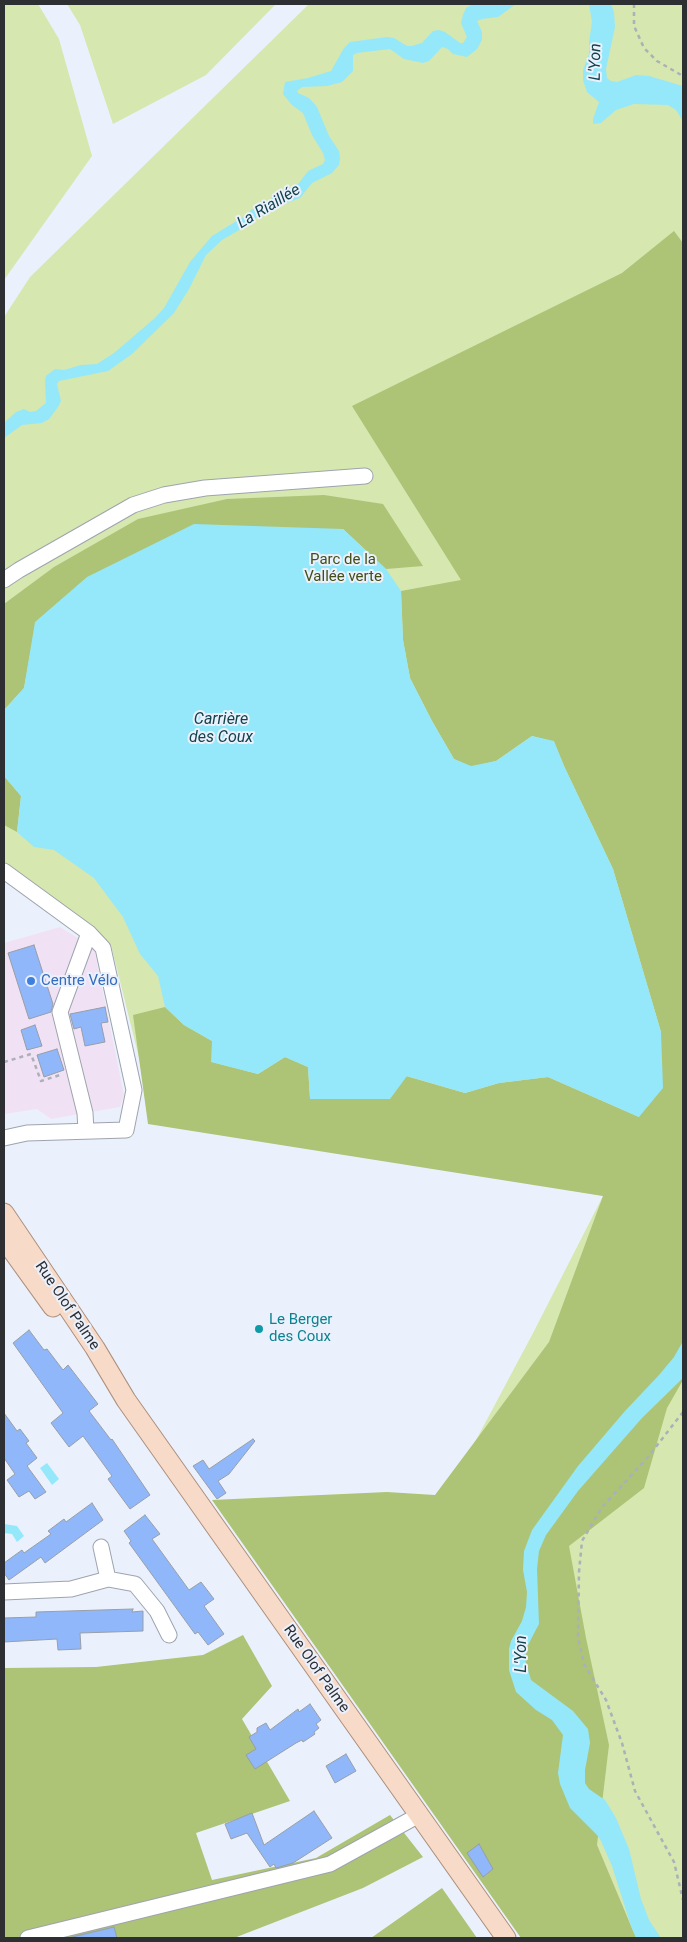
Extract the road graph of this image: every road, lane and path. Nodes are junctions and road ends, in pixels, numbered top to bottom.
1 (634, 4) edge
2 (683, 76) edge
3 (365, 476) dead end
4 (4, 580) edge
5 (4, 871) edge
6 (89, 933) junction
7 (4, 1062) edge
8 (75, 1071) junction
9 (86, 1131) junction
10 (4, 1138) edge
11 (4, 1213) edge
12 (4, 1239) edge
13 (126, 1400) junction
14 (683, 1412) edge
15 (101, 1547) dead end
16 (108, 1579) junction
17 (4, 1592) edge
18 (169, 1635) dead end
19 (419, 1815) junction
20 (683, 1900) edge
21 (28, 1938) edge
22 (506, 1938) edge

1 - 2 path
3 - 4 street
5 - 6 street
6 - 8 street
6 - 9 street
7 - 8 path
8 - 9 street
9 - 10 street
11 - 13 main road, Rue Olof Palme
12 - 13 main road, Rue Olof Palme
13 - 19 main road, Rue Olof Palme
14 - 20 path
15 - 16 street
16 - 17 street
16 - 18 street
19 - 21 street
19 - 22 main road, Rue Olof Palme

